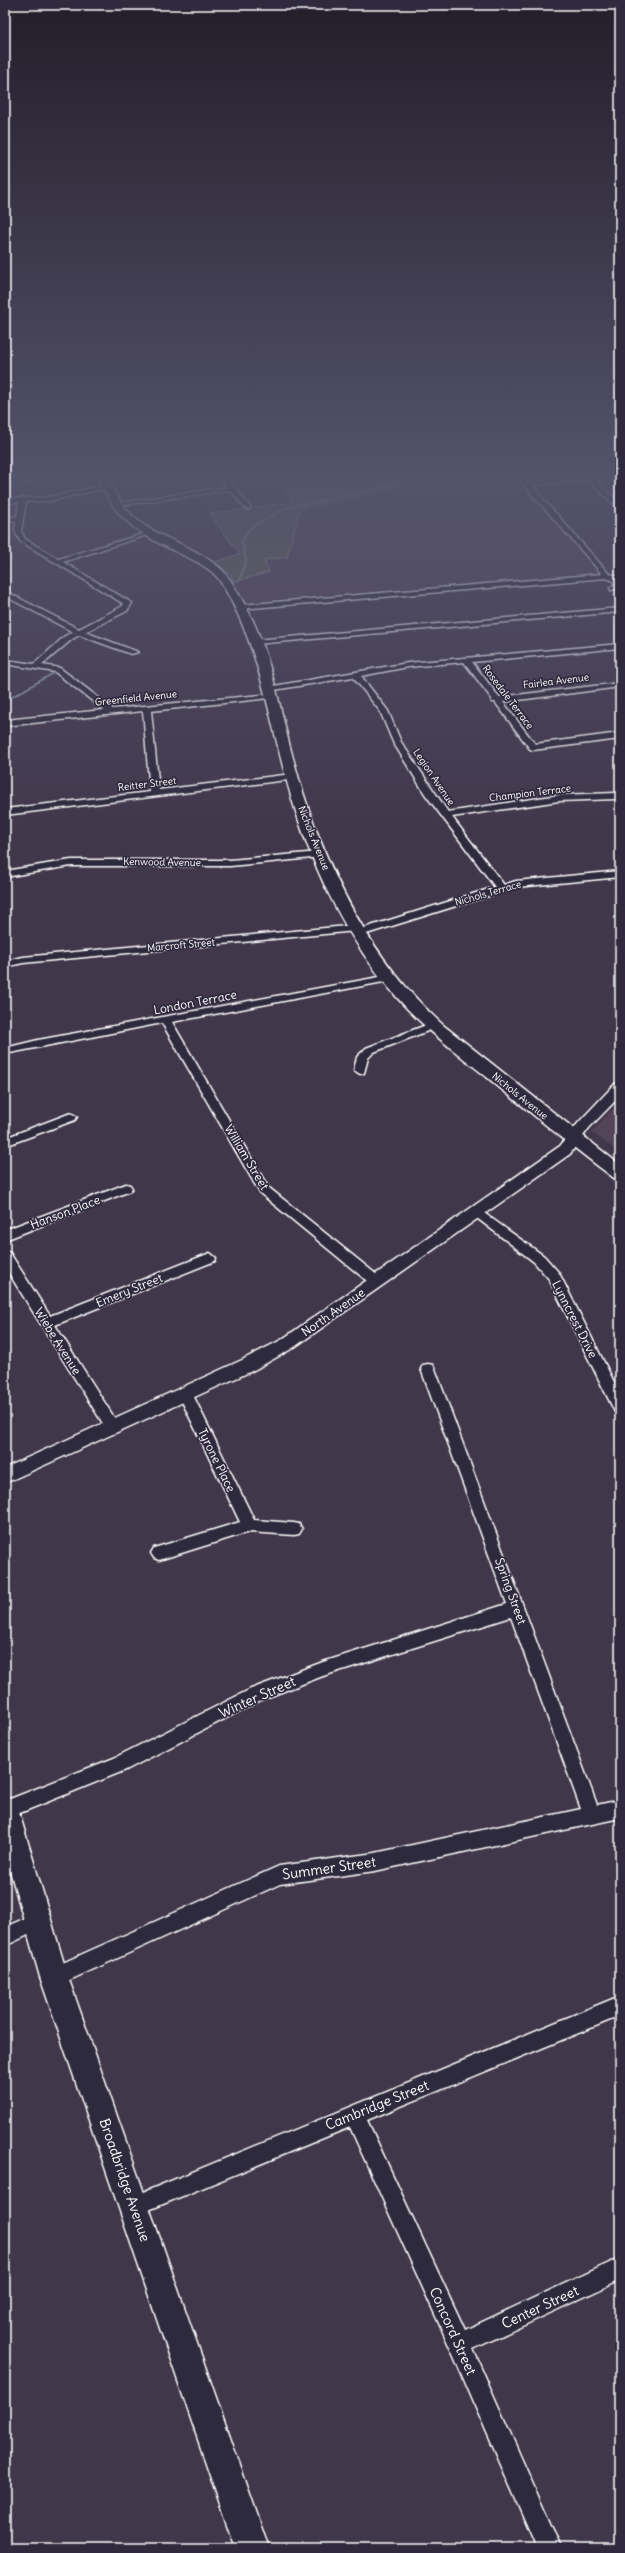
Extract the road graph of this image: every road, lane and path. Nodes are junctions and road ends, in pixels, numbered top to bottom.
1 (11, 596) edge
2 (118, 596) edge
3 (234, 596) edge
4 (368, 596) edge
5 (618, 599) edge
6 (240, 607) junction
7 (78, 632) junction
8 (255, 642) junction
9 (620, 646) edge
10 (134, 652) dead end
11 (466, 659) junction
12 (5, 662) edge
13 (36, 666) junction
14 (356, 675) junction
15 (620, 685) edge
16 (269, 692) junction
17 (495, 700) junction
18 (147, 708) junction
19 (111, 712) junction
20 (5, 723) edge
21 (620, 736) edge
22 (292, 777) junction
23 (155, 794) junction
24 (616, 796) dead end
25 (5, 812) edge
26 (446, 815) junction
27 (319, 855) junction
28 (5, 874) edge
29 (620, 874) edge
30 (501, 888) junction
31 (359, 930) junction
32 (5, 964) edge
33 (390, 978) junction
34 (166, 1020) junction
35 (434, 1024) junction
36 (5, 1051) edge
37 (360, 1070) dead end
38 (620, 1087) edge
39 (71, 1117) dead end
40 (575, 1140) junction
41 (5, 1142) edge
42 (620, 1174) edge
43 (126, 1188) dead end
44 (477, 1212) junction
45 (5, 1235) edge
46 (5, 1256) edge
47 (210, 1258) dead end
48 (377, 1282) junction
49 (47, 1323) junction
50 (428, 1368) dead end
51 (186, 1393) junction
52 (620, 1408) edge
53 (112, 1426) junction
54 (5, 1476) edge
55 (249, 1526) junction
56 (294, 1529) dead end
57 (159, 1553) dead end
58 (517, 1608) junction
59 (620, 1809) edge
60 (5, 1810) edge
61 (592, 1815) junction
62 (36, 1922) junction
63 (5, 1937) edge
64 (54, 1977) junction
65 (620, 2006) edge
66 (354, 2114) junction
67 (134, 2206) junction
68 (620, 2269) edge
69 (460, 2344) junction
70 (252, 2548) edge
71 (549, 2548) edge

1 - 7 street
2 - 7 street
3 - 6 main road, Nichols Avenue
4 - 6 street
5 - 8 street
6 - 8 main road, Nichols Avenue
7 - 10 street
7 - 13 street
8 - 16 main road, Nichols Avenue
9 - 11 street, Greenfield Avenue
11 - 14 street, Greenfield Avenue
11 - 17 street, Rosedale Terrace
12 - 13 street
13 - 19 street
14 - 16 street, Greenfield Avenue
14 - 26 street, Legion Avenue
15 - 17 street, Fairlea Avenue
16 - 18 street, Greenfield Avenue
16 - 22 main road, Nichols Avenue
17 - 21 street, Rosedale Terrace
18 - 19 street, Greenfield Avenue
18 - 23 street
19 - 20 street, Greenfield Avenue
22 - 23 street, Reitter Street
22 - 27 main road, Nichols Avenue
23 - 25 street, Reitter Street
24 - 26 street, Champion Terrace
26 - 30 street, Legion Avenue
27 - 28 street, Kenwood Avenue
27 - 31 main road, Nichols Avenue
29 - 30 street, Nichols Terrace
30 - 31 street, Nichols Terrace
31 - 32 street, Marcroft Street
31 - 33 main road, Nichols Avenue
33 - 34 street, London Terrace
33 - 35 main road, Nichols Avenue
34 - 36 street, London Terrace
34 - 48 street, William Street
35 - 37 street
35 - 40 main road, Nichols Avenue
38 - 40 street, North Avenue
39 - 41 street
40 - 42 main road, Nichols Avenue
40 - 44 street, North Avenue
43 - 45 street, Hanson Place
44 - 48 street, North Avenue
44 - 52 street, Lynncrest Drive
46 - 49 street, Wiebe Avenue
47 - 49 street, Emery Street
48 - 51 street, North Avenue
49 - 53 street, Wiebe Avenue
50 - 58 street, Spring Street
51 - 53 street, North Avenue
51 - 55 street, Tyrone Place
53 - 54 street, North Avenue
55 - 56 street
55 - 57 street
58 - 60 street, Winter Street
58 - 61 street, Spring Street
59 - 61 street, Summer Street
60 - 62 main road, Broadbridge Avenue
61 - 64 street, Summer Street
62 - 63 street
62 - 64 main road, Broadbridge Avenue
64 - 67 main road, Broadbridge Avenue
65 - 66 street, Cambridge Street
66 - 67 street, Cambridge Street
66 - 69 street, Concord Street
67 - 70 main road, Broadbridge Avenue
68 - 69 street, Center Street
69 - 71 street, Concord Street

